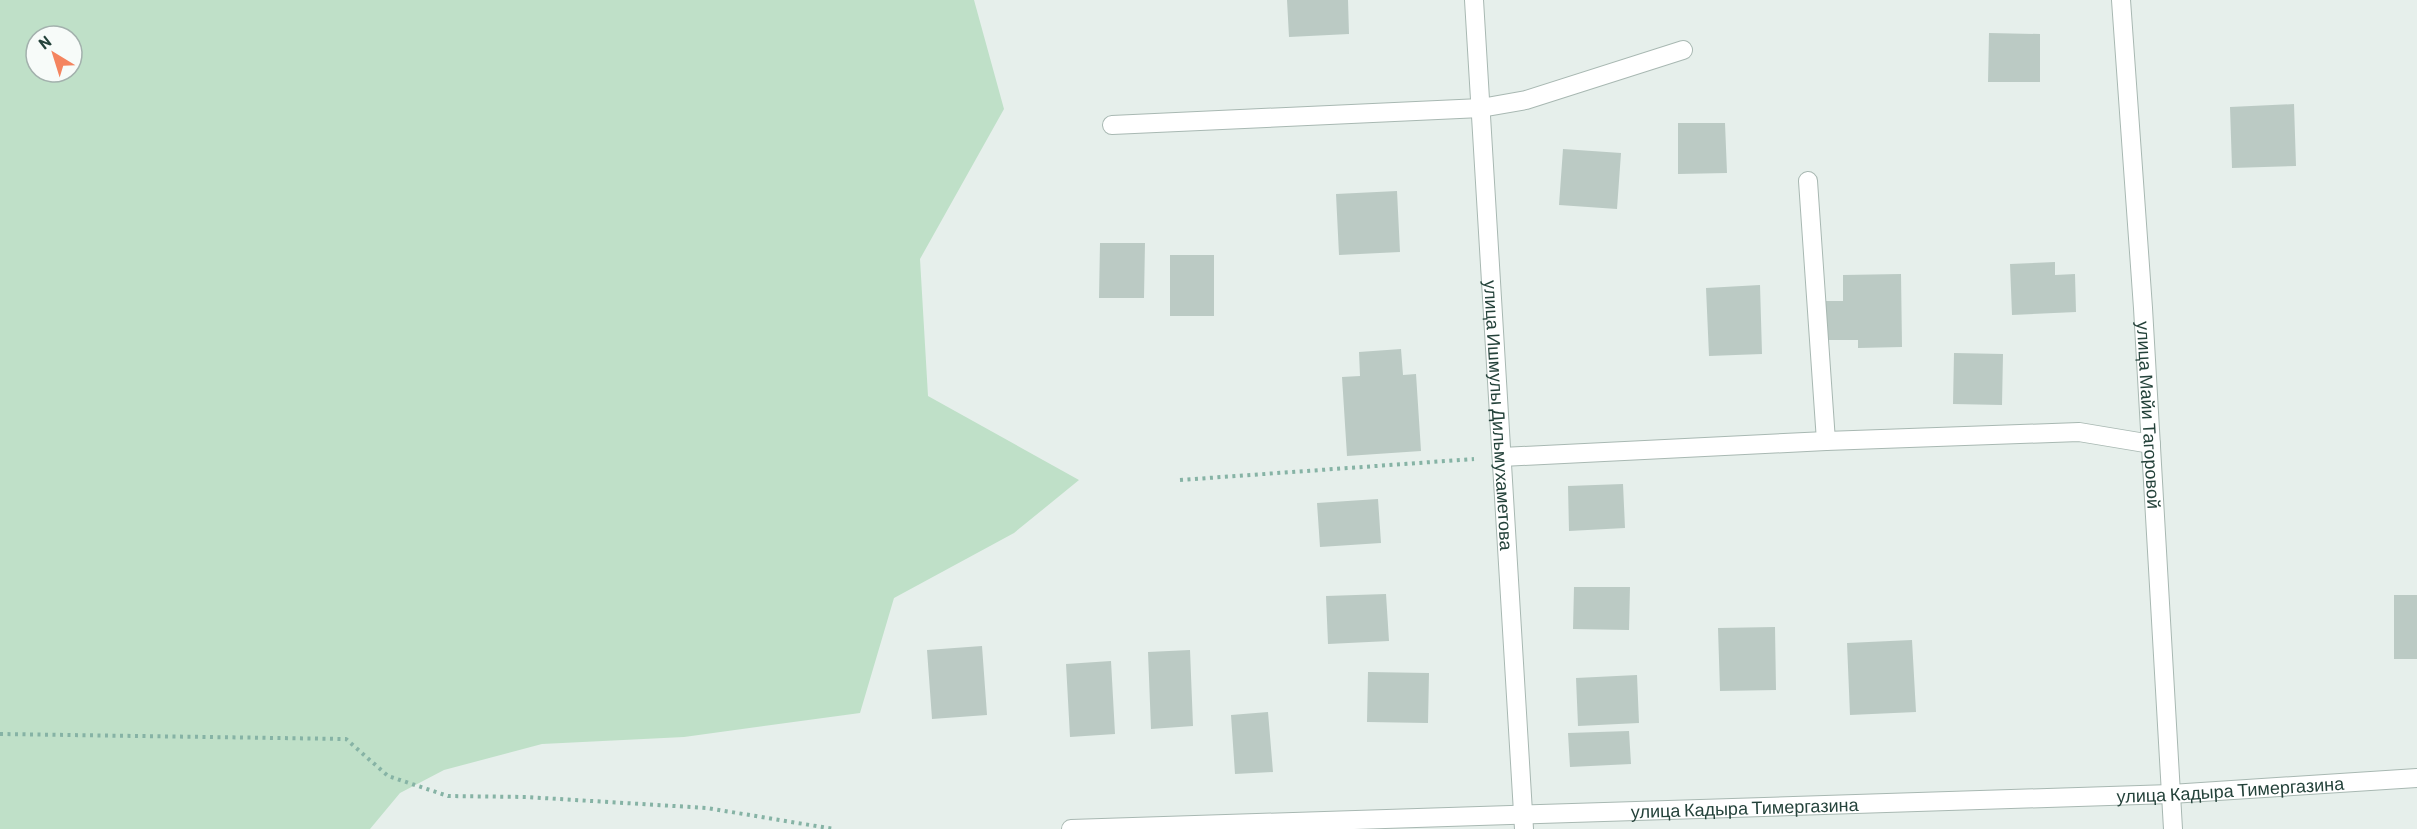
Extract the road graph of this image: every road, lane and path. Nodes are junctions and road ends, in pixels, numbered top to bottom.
1 (1474, 0) edge
2 (2121, 0) edge
3 (1683, 50) dead end
4 (1481, 108) junction
5 (1112, 125) dead end
6 (1808, 181) dead end
7 (1826, 441) junction
8 (2151, 444) junction
9 (1502, 457) junction
10 (1180, 480) dead end
11 (0, 734) edge
12 (2417, 778) edge
13 (2171, 794) junction
14 (1524, 823) edge
15 (834, 829) edge
16 (1071, 829) edge
17 (2173, 829) edge

1 - 4 street, улица Ишмулы Дильмухаметова
2 - 8 street, улица Майи Тагоровой
3 - 4 street
4 - 5 street
4 - 9 street, улица Ишмулы Дильмухаметова
6 - 7 street
7 - 8 street
7 - 9 street
8 - 13 street, улица Майи Тагоровой
9 - 10 path
9 - 14 street, улица Ишмулы Дильмухаметова
11 - 15 path
12 - 13 street, улица Кадыра Тимергазина
13 - 14 street, улица Кадыра Тимергазина
13 - 17 street, улица Майи Тагоровой
14 - 16 street, улица Кадыра Тимергазина

